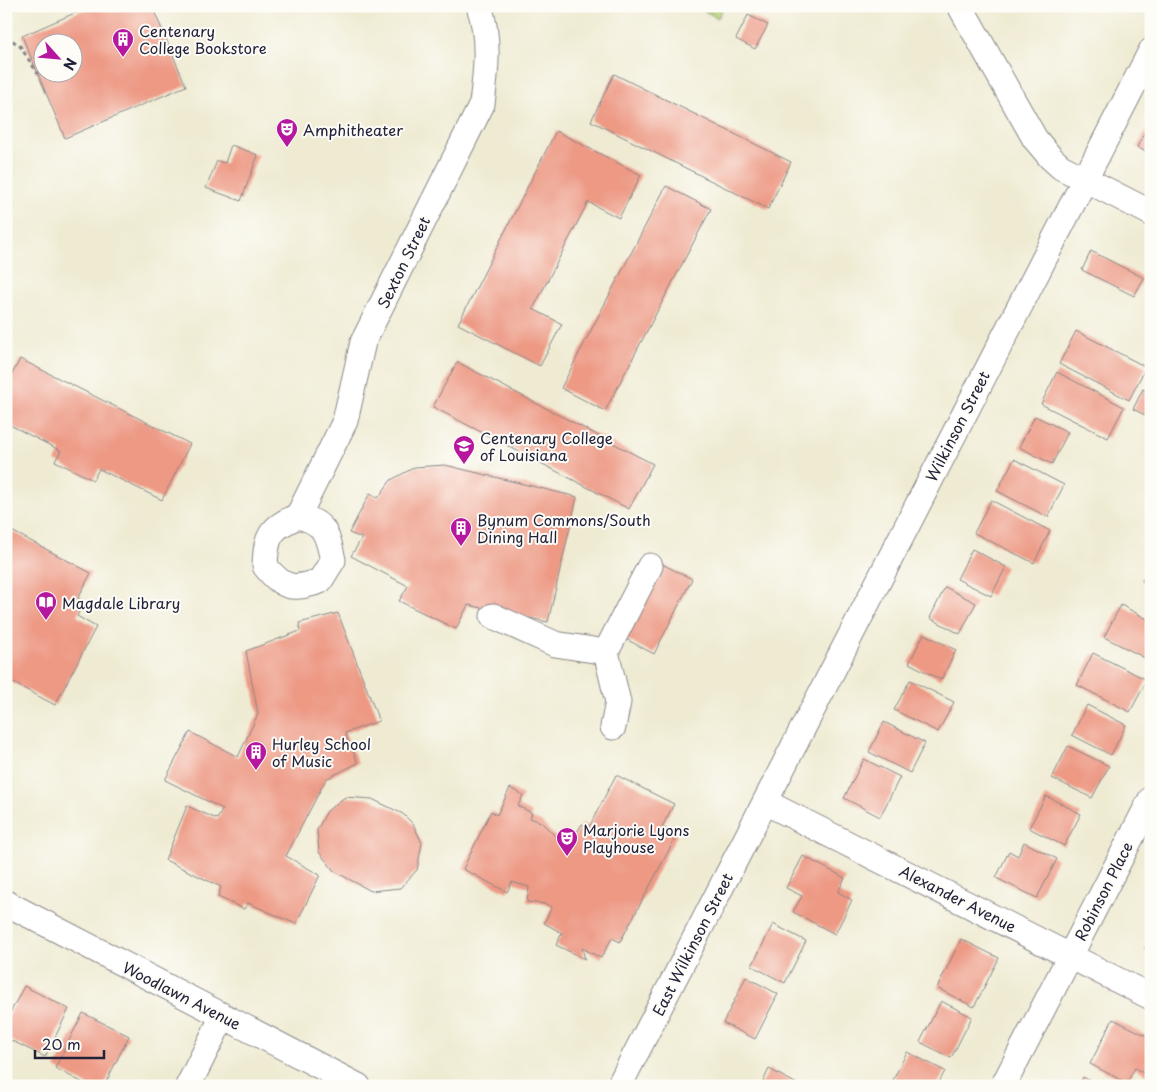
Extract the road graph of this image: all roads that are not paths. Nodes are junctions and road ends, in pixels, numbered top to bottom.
1 (479, 6) edge
2 (960, 6) edge
3 (1151, 51) edge
4 (1084, 179) junction
5 (1151, 213) edge
6 (298, 516) dead end
7 (650, 566) dead end
8 (493, 616) dead end
9 (606, 652) junction
10 (613, 727) dead end
11 (1151, 799) edge
12 (764, 802) junction
13 (6, 903) edge
14 (1070, 956) junction
15 (1151, 997) edge
16 (224, 1016) junction
17 (188, 1086) edge
18 (358, 1086) edge
19 (619, 1086) edge
20 (1004, 1086) edge

1 - 6 street, Sexton Street
2 - 4 street
3 - 4 street, Wilkinson Street
4 - 5 street
4 - 12 street, Wilkinson Street
7 - 9 street
8 - 9 street
9 - 10 street
11 - 14 street, Robinson Place
12 - 14 street, Alexander Avenue
12 - 19 street, East Wilkinson Street
13 - 16 street, Woodlawn Avenue
14 - 15 street, Alexander Avenue
14 - 20 street, Robinson Place
16 - 17 street
16 - 18 street, Woodlawn Avenue

